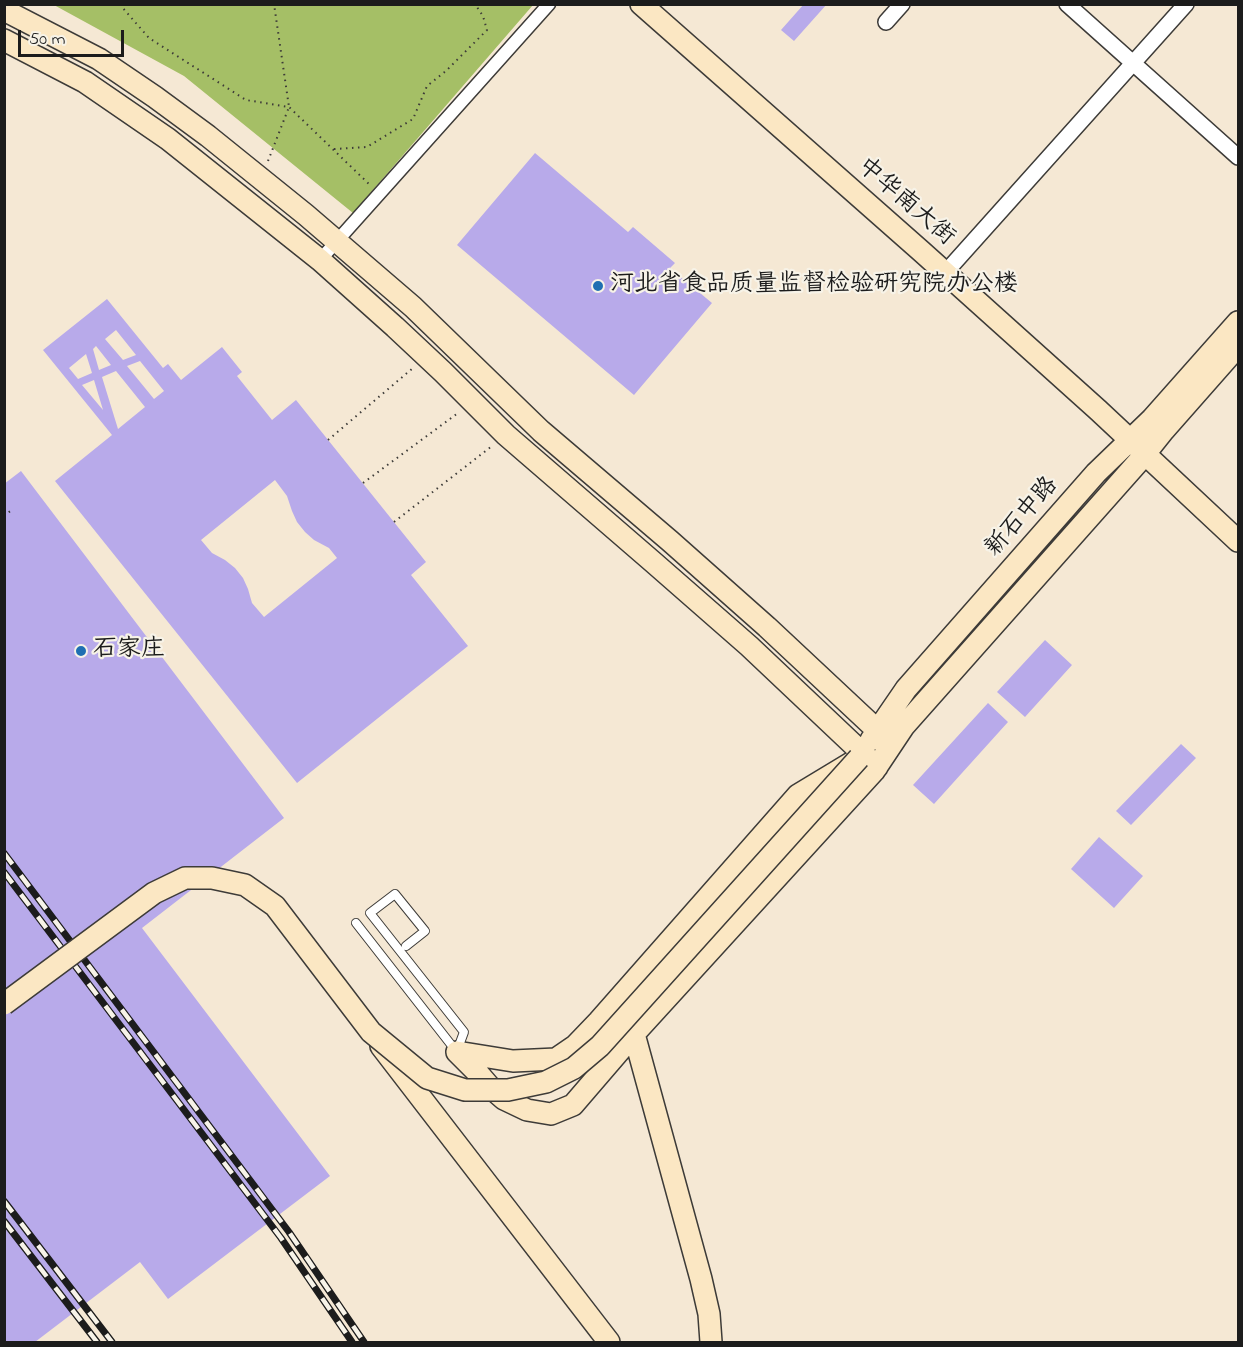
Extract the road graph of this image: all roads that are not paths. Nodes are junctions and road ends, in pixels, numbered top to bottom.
1 (549, 4) edge
2 (641, 4) edge
3 (663, 4) edge
4 (902, 4) edge
5 (1067, 4) edge
6 (1186, 4) edge
7 (4, 10) edge
8 (886, 22) dead end
9 (4, 40) edge
10 (1133, 64) junction
11 (1239, 157) edge
12 (338, 241) junction
13 (320, 260) junction
14 (950, 267) junction
15 (1239, 322) edge
16 (1239, 346) edge
17 (1142, 442) junction
18 (1239, 522) edge
19 (1239, 541) edge
20 (885, 737) junction
21 (866, 759) junction
22 (356, 923) dead end
23 (406, 946) dead end
24 (619, 998) junction
25 (4, 1004) edge
26 (371, 1032) junction
27 (634, 1034) junction
28 (457, 1052) junction
29 (609, 1342) edge
30 (712, 1342) edge

1 - 12 street
2 - 14 main road, 中华南大街
3 - 14 main road, 中华南大街
4 - 8 street
5 - 10 street
6 - 10 street
7 - 12 main road
9 - 13 main road
10 - 11 street
10 - 14 street
12 - 13 street
12 - 20 main road
13 - 21 main road
14 - 17 main road, 中华南大街
15 - 17 main road, 新石中路
16 - 17 main road, 新石中路
17 - 18 main road, 中华南大街
17 - 19 main road, 中华南大街
17 - 20 main road, 新石中路
17 - 20 main road, 新石中路
20 - 21 main road
21 - 24 main road
21 - 26 main road, bridge
21 - 27 main road
22 - 28 lane
23 - 28 lane
24 - 27 main road
24 - 28 main road
25 - 26 main road, bridge
26 - 29 main road, bridge
27 - 28 main road
27 - 30 main road

